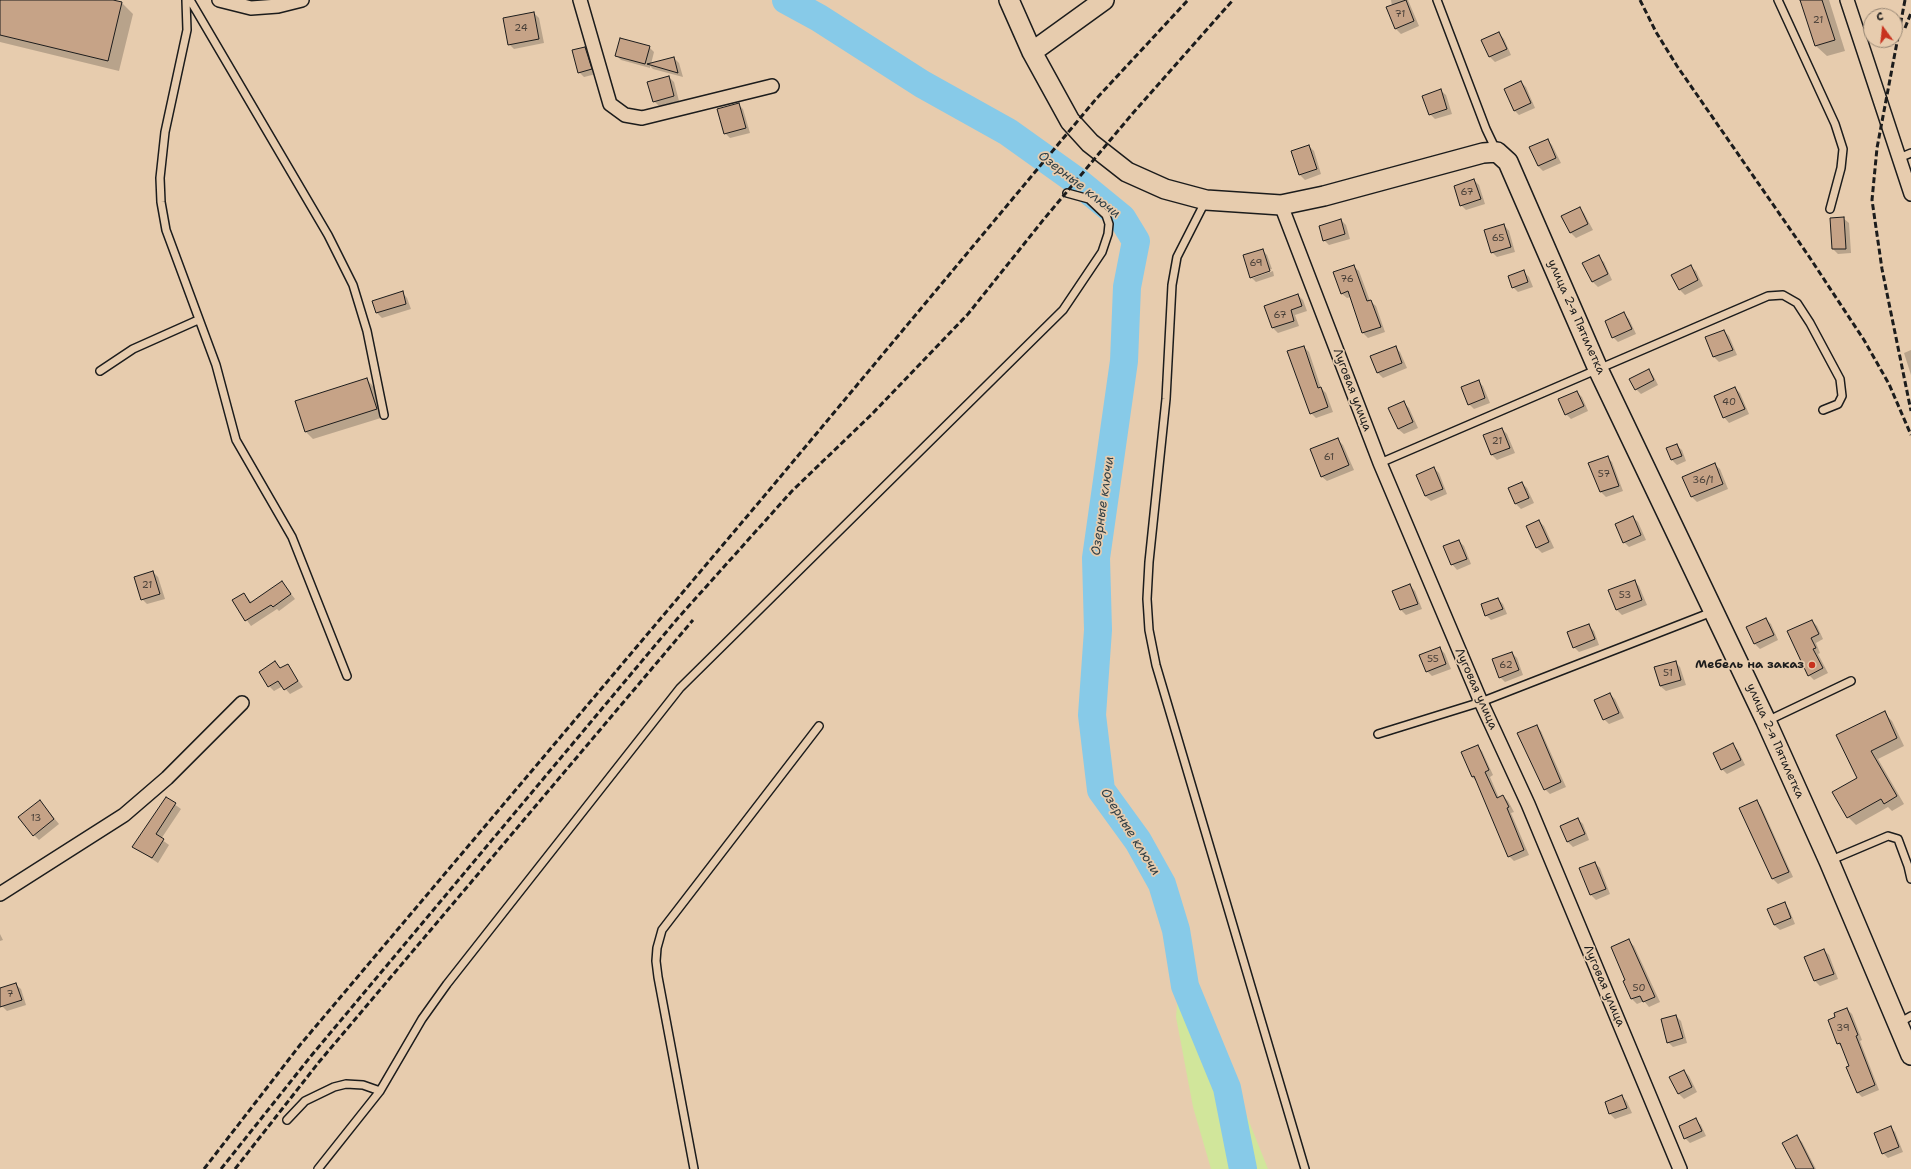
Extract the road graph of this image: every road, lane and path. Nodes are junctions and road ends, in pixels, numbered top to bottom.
1 (186, 0) edge
2 (190, 0) edge
3 (220, 0) edge
4 (302, 0) edge
5 (580, 0) edge
6 (1009, 0) edge
7 (1104, 0) edge
8 (1437, 0) edge
9 (1778, 0) edge
10 (1847, 0) edge
11 (1032, 52) junction
12 (772, 86) dead end
13 (1497, 152) junction
14 (1905, 155) edge
15 (1067, 194) dead end
16 (1911, 194) edge
17 (1206, 200) junction
18 (1281, 205) junction
19 (1830, 209) dead end
20 (198, 320) junction
21 (1598, 370) junction
22 (100, 371) dead end
23 (1823, 410) dead end
24 (384, 415) dead end
25 (1380, 463) junction
26 (1714, 611) junction
27 (347, 676) dead end
28 (1851, 681) dead end
29 (1481, 702) junction
30 (242, 703) dead end
31 (1766, 721) junction
32 (819, 726) dead end
33 (1378, 734) dead end
34 (1829, 861) junction
35 (1911, 879) edge
36 (0, 894) edge
37 (1904, 1020) edge
38 (1911, 1055) edge
39 (380, 1091) junction
40 (287, 1120) dead end
41 (318, 1169) edge
42 (694, 1169) edge
43 (1305, 1169) edge
44 (1680, 1169) edge

1 - 20 lane
2 - 24 lane
3 - 4 street
5 - 12 street
6 - 11 main road
7 - 11 main road
8 - 13 lane
9 - 19 lane
10 - 14 street
11 - 17 main road
13 - 18 main road
13 - 21 main road, улица 2-я Пятилетка
14 - 16 street
15 - 39 lane
17 - 18 main road
17 - 43 lane
18 - 25 street, Луговая улица
20 - 22 lane
20 - 27 lane
21 - 23 lane
21 - 25 lane
21 - 26 main road, улица 2-я Пятилетка
25 - 29 street, Луговая улица
26 - 29 lane
26 - 31 main road, улица 2-я Пятилетка
28 - 31 lane
29 - 33 lane
29 - 44 street, Луговая улица
30 - 36 street
31 - 34 main road, улица 2-я Пятилетка
32 - 42 lane
34 - 35 lane
34 - 37 main road, улица 2-я Пятилетка
37 - 38 main road, улица 2-я Пятилетка
39 - 40 lane
39 - 41 lane

